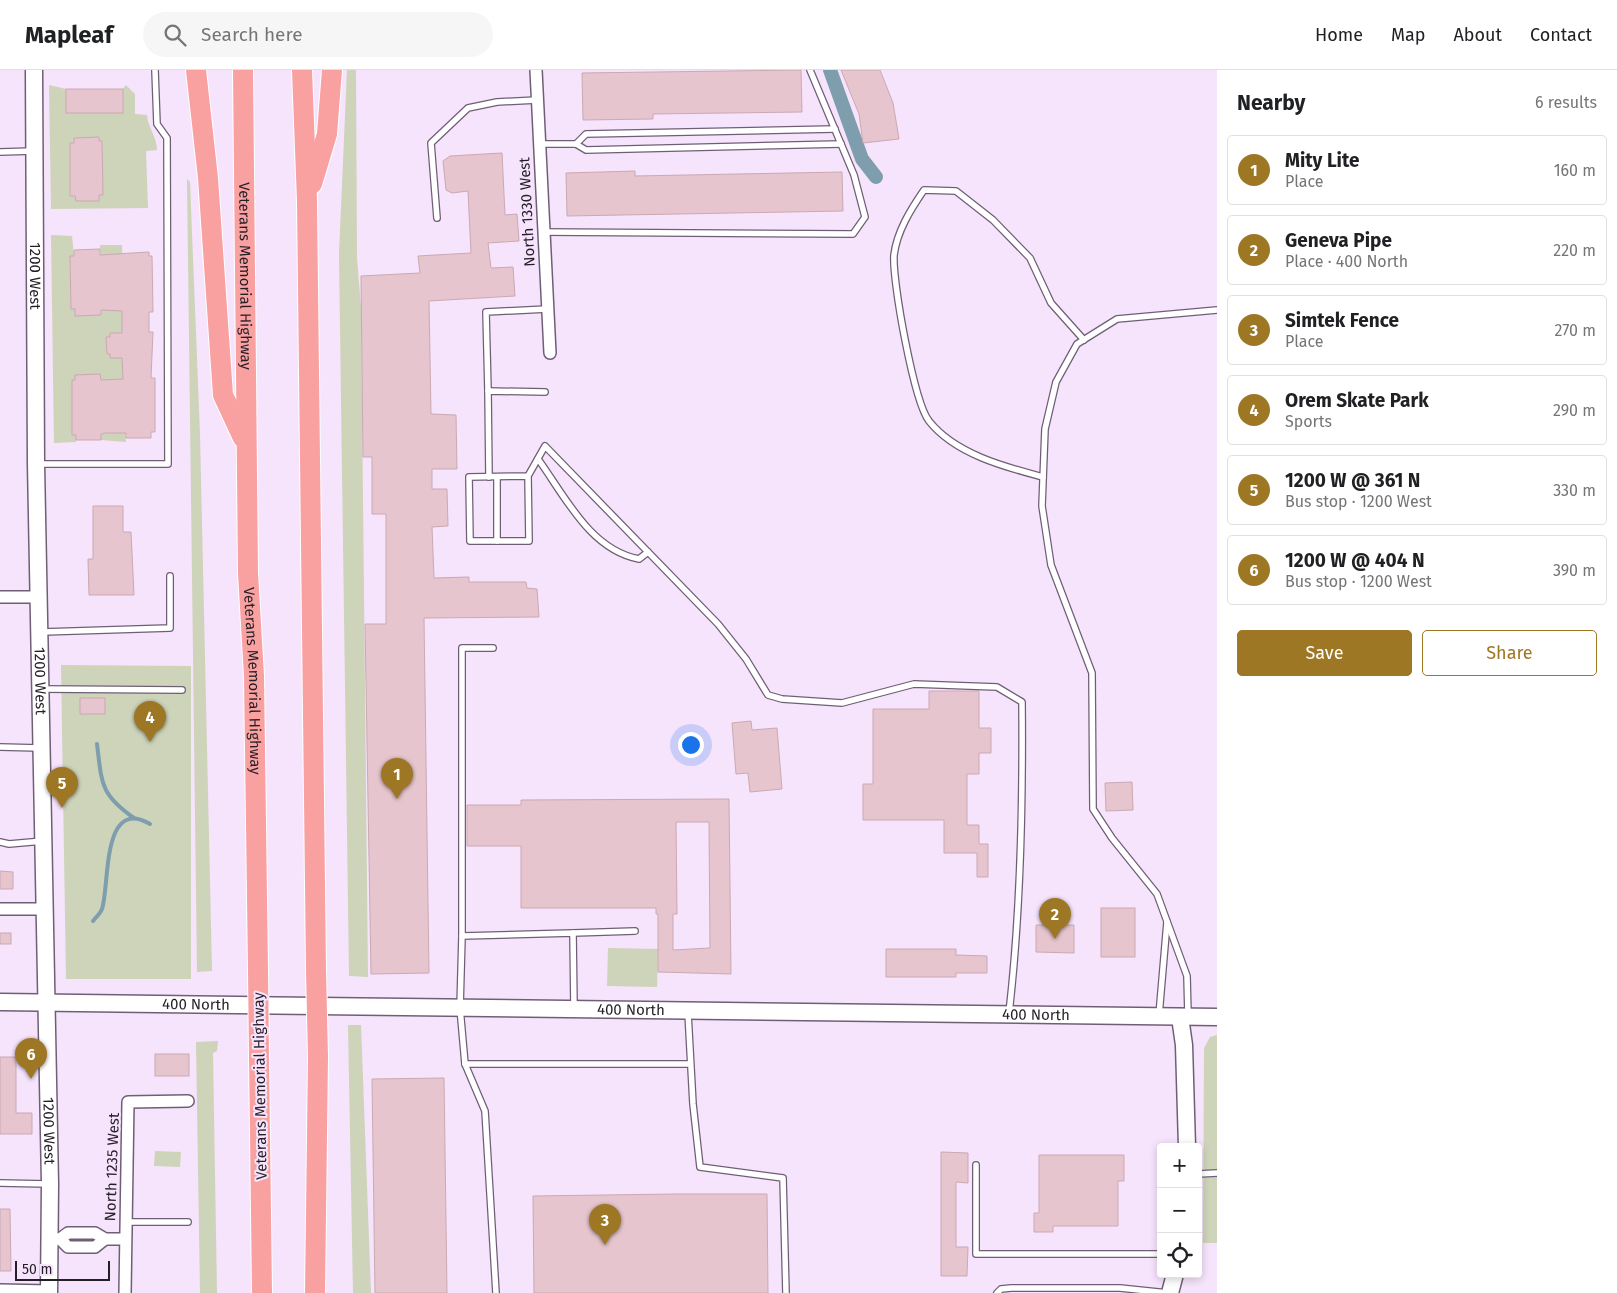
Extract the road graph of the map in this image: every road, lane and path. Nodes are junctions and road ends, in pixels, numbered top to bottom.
1 (34, 70) edge
2 (155, 70) edge
3 (196, 70) edge
4 (243, 70) edge
5 (302, 70) edge
6 (332, 70) edge
7 (536, 70) edge
8 (810, 70) edge
9 (537, 100) junction
10 (835, 129) junction
11 (539, 144) junction
12 (576, 144) junction
13 (841, 144) junction
14 (0, 152) edge
15 (35, 152) junction
16 (307, 201) junction
17 (437, 218) dead end
18 (543, 232) junction
19 (547, 309) junction
20 (1217, 310) edge
21 (1084, 340) junction
22 (550, 353) dead end
23 (488, 391) junction
24 (545, 392) dead end
25 (246, 445) junction
26 (538, 459) junction
27 (36, 464) junction
28 (528, 476) junction
29 (489, 477) junction
30 (497, 477) junction
31 (1043, 477) junction
32 (497, 541) junction
33 (648, 552) junction
34 (170, 576) dead end
35 (0, 597) edge
36 (39, 597) junction
37 (40, 632) junction
38 (493, 648) dead end
39 (41, 689) junction
40 (182, 690) dead end
41 (0, 747) edge
42 (42, 748) junction
43 (44, 841) junction
44 (0, 842) edge
45 (0, 909) edge
46 (45, 909) junction
47 (1167, 920) junction
48 (635, 931) dead end
49 (573, 933) junction
50 (462, 936) junction
51 (0, 1002) edge
52 (45, 1002) junction
53 (460, 1008) junction
54 (574, 1009) junction
55 (688, 1010) junction
56 (1009, 1015) junction
57 (1159, 1017) junction
58 (1184, 1017) junction
59 (1217, 1017) edge
60 (465, 1064) junction
61 (690, 1064) junction
62 (188, 1101) dead end
63 (1187, 1143) edge
64 (976, 1165) dead end
65 (1217, 1173) edge
66 (1202, 1174) edge
67 (0, 1183) edge
68 (50, 1184) junction
69 (125, 1222) junction
70 (188, 1222) dead end
71 (55, 1239) junction
72 (125, 1240) junction
73 (1157, 1254) edge
74 (1174, 1278) edge
75 (0, 1290) edge
76 (1120, 1291) edge
77 (49, 1292) edge
78 (125, 1293) edge
79 (262, 1293) edge
80 (315, 1293) edge
81 (496, 1293) edge
82 (786, 1293) edge
83 (997, 1293) edge
84 (1169, 1293) edge

1 - 15 street, 1200 West
2 - 27 lane
3 - 25 highway
4 - 25 highway, Veterans Memorial Highway
5 - 16 highway
6 - 16 highway
7 - 9 street, North 1330 West
8 - 10 lane
9 - 11 street, North 1330 West
9 - 17 lane
10 - 12 lane
10 - 13 lane
11 - 12 lane
11 - 18 street, North 1330 West
12 - 13 lane
13 - 18 lane
14 - 15 lane
15 - 27 street, 1200 West
16 - 80 highway, bridge
18 - 19 street, North 1330 West
19 - 22 street, North 1330 West
19 - 23 lane
20 - 21 lane
21 - 31 lane
21 - 31 lane
23 - 24 lane
23 - 29 lane
25 - 79 highway, Veterans Memorial Highway, bridge
26 - 28 lane
26 - 33 lane
26 - 33 lane
27 - 36 street, 1200 West
28 - 30 lane
28 - 32 lane
29 - 30 lane
29 - 32 lane
30 - 32 lane
31 - 47 lane
33 - 56 lane
34 - 37 lane
35 - 36 street
36 - 37 street, 1200 West
37 - 39 street, 1200 West
38 - 50 lane
39 - 40 lane
39 - 42 street, 1200 West
41 - 42 lane
42 - 43 street, 1200 West
43 - 44 lane
43 - 46 street, 1200 West
45 - 46 street
46 - 52 street, 1200 West
47 - 57 lane
47 - 58 lane
48 - 49 lane
49 - 50 lane
49 - 54 lane
50 - 53 lane
51 - 52 street, 400 North
52 - 53 street, 400 North
52 - 68 street, 1200 West
53 - 54 street, 400 North
53 - 60 lane
54 - 55 street, 400 North
55 - 56 street, 400 North
55 - 61 lane
56 - 57 street, 400 North
57 - 58 street, 400 North
58 - 59 street, 400 North
58 - 63 street
60 - 61 lane
60 - 81 lane
61 - 82 lane
62 - 69 street, North 1235 West
64 - 73 lane
65 - 66 lane
67 - 68 lane
68 - 71 street, 1200 West
69 - 70 lane
69 - 72 street, North 1235 West
71 - 72 street
71 - 77 street, 1200 West
72 - 78 street, North 1235 West
74 - 84 street
75 - 77 street
76 - 83 lane
76 - 84 lane

